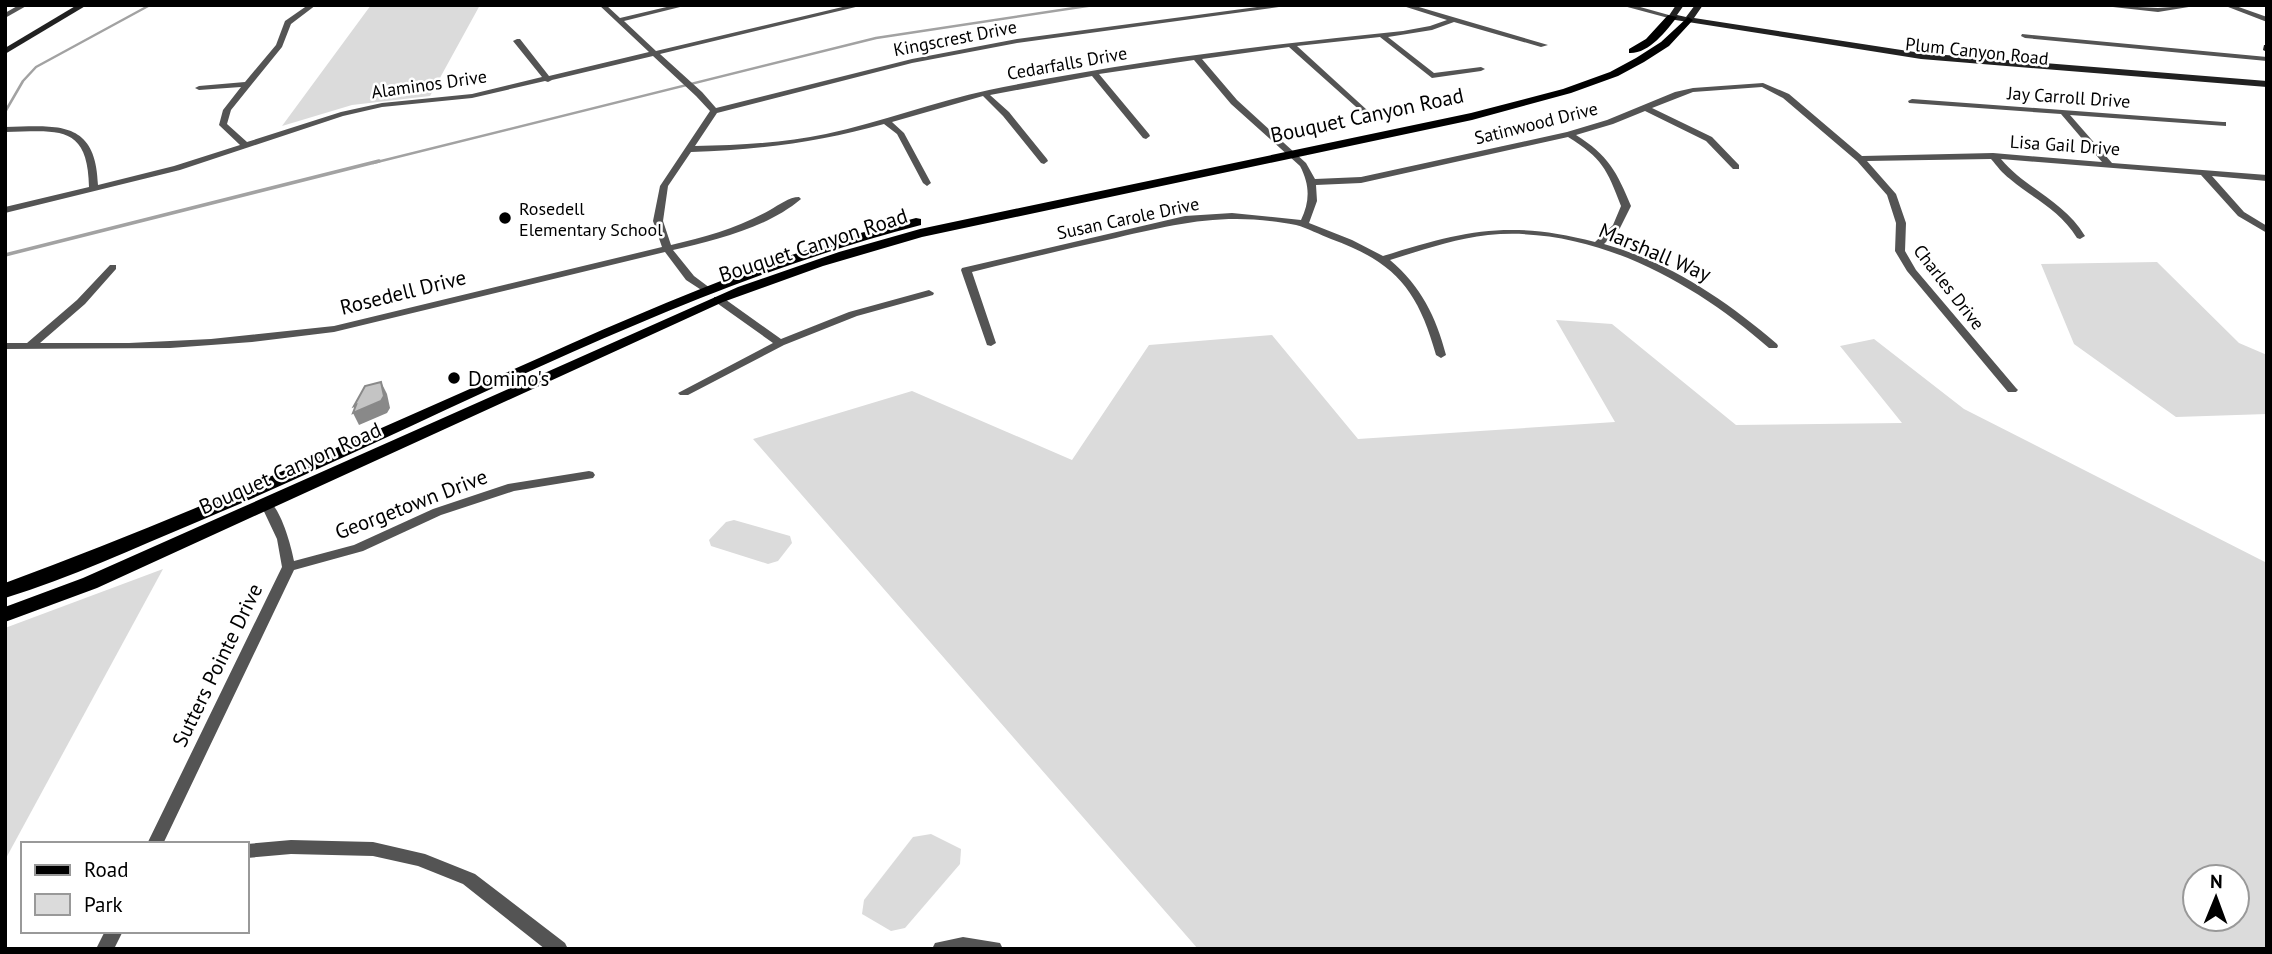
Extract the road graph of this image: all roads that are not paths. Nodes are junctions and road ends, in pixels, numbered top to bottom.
1 (25, 5) edge
2 (83, 5) edge
3 (313, 5) edge
4 (602, 5) edge
5 (685, 5) edge
6 (861, 5) edge
7 (1290, 5) edge
8 (1403, 5) edge
9 (1623, 5) edge
10 (1680, 5) edge
11 (1699, 5) edge
12 (2098, 5) edge
13 (2198, 5) edge
14 (2226, 5) edge
15 (7, 14) edge
16 (1672, 16) junction
17 (619, 20) junction
18 (1452, 20) junction
19 (1688, 20) junction
20 (2267, 20) edge
21 (1381, 35) junction
22 (2025, 36) dead end
23 (517, 41) dead end
24 (1292, 46) junction
25 (1544, 46) dead end
26 (5, 52) edge
27 (654, 54) junction
28 (1197, 58) junction
29 (2267, 59) edge
30 (1481, 69) dead end
31 (1094, 73) junction
32 (1432, 76) joint
33 (548, 80) junction
34 (247, 84) junction
35 (2267, 84) edge
36 (1763, 85) joint
37 (199, 88) dead end
38 (2267, 90) edge
39 (985, 94) junction
40 (1912, 101) dead end
41 (1646, 108) junction
42 (714, 111) junction
43 (1364, 112) dead end
44 (2064, 113) junction
45 (885, 120) junction
46 (2223, 124) dead end
47 (5, 130) edge
48 (1569, 134) junction
49 (1146, 136) dead end
50 (1280, 144) junction
51 (246, 146) junction
52 (691, 149) junction
53 (1292, 154) junction
54 (1993, 156) junction
55 (1860, 159) junction
56 (1044, 161) dead end
57 (2108, 164) junction
58 (1736, 167) dead end
59 (2204, 173) junction
60 (2267, 178) edge
61 (1314, 182) junction
62 (927, 183) dead end
63 (94, 188) junction
64 (796, 199) dead end
65 (5, 210) edge
66 (1304, 223) junction
67 (2267, 230) edge
68 (2080, 236) dead end
69 (1598, 245) junction
70 (667, 250) junction
71 (1384, 259) junction
72 (113, 267) dead end
73 (929, 293) dead end
74 (712, 295) junction
75 (780, 343) junction
76 (991, 343) dead end
77 (5, 346) edge
78 (1773, 346) dead end
79 (29, 347) junction
80 (1441, 355) dead end
81 (489, 386) junction
82 (2012, 390) dead end
83 (684, 393) dead end
84 (353, 464) junction
85 (589, 475) dead end
86 (261, 497) junction
87 (289, 567) junction
88 (5, 591) edge
89 (5, 615) edge
90 (156, 842) edge
91 (248, 851) edge
92 (113, 933) edge
93 (106, 949) edge
94 (559, 949) edge
95 (941, 949) edge
96 (994, 949) edge

1 - 15 street
2 - 26 main road
3 - 34 street
4 - 17 street
5 - 17 street
6 - 27 street, Alaminos Drive
7 - 42 street, Kingscrest Drive
8 - 18 street
9 - 16 street, Plum Canyon Road
10 - 16 main road, Bouquet Canyon Road
11 - 19 main road, Bouquet Canyon Road
12 - 13 street
14 - 20 street
16 - 19 main road, Plum Canyon Road
16 - 50 main road, Bouquet Canyon Road
17 - 27 street
18 - 21 street, Cedarfalls Drive
18 - 25 street
19 - 35 main road, Plum Canyon Road
19 - 38 main road, Plum Canyon Road
19 - 53 main road, Bouquet Canyon Road
21 - 24 street, Cedarfalls Drive
21 - 32 street
22 - 29 street
23 - 33 street
24 - 28 street, Cedarfalls Drive
24 - 43 street
27 - 33 street, Alaminos Drive
27 - 42 street
28 - 31 street, Cedarfalls Drive
28 - 50 street
30 - 32 street
31 - 39 street, Cedarfalls Drive
31 - 49 street
33 - 51 street, Alaminos Drive
34 - 37 street
34 - 51 street
36 - 41 street, Satinwood Drive
36 - 55 street, Charles Drive
39 - 45 street, Cedarfalls Drive
39 - 56 street
40 - 44 street, Jay Carroll Drive
41 - 48 street, Satinwood Drive
41 - 58 street
42 - 52 street
44 - 46 street, Jay Carroll Drive
44 - 57 street
45 - 52 street, Cedarfalls Drive
45 - 62 street
47 - 63 street
48 - 61 street, Satinwood Drive
48 - 69 street
50 - 53 street
50 - 74 main road, Bouquet Canyon Road
51 - 63 street, Alaminos Drive
52 - 70 street
53 - 61 street
53 - 74 main road, Bouquet Canyon Road
54 - 55 street, Lisa Gail Drive
54 - 57 street, Lisa Gail Drive
54 - 68 street
55 - 82 street, Charles Drive
57 - 59 street, Lisa Gail Drive
59 - 60 street, Lisa Gail Drive
59 - 67 street
61 - 66 street
63 - 65 street, Alaminos Drive
64 - 70 street, Rosedell Drive
66 - 71 street, Susan Carole Drive
66 - 76 street, Susan Carole Drive
69 - 71 street, Marshall Way
69 - 78 street, Marshall Way
70 - 74 street
70 - 79 street, Rosedell Drive
71 - 80 street, Susan Carole Drive
72 - 79 street
73 - 75 street
74 - 75 street
74 - 81 main road, Bouquet Canyon Road
74 - 84 main road, Bouquet Canyon Road
75 - 83 street
77 - 79 street, Rosedell Drive
81 - 84 main road
81 - 86 main road, Bouquet Canyon Road
84 - 86 main road, Bouquet Canyon Road
85 - 87 street, Georgetown Drive
86 - 87 street
86 - 88 main road, Bouquet Canyon Road
86 - 89 main road, Bouquet Canyon Road
87 - 90 street, Sutters Pointe Drive
91 - 94 street
92 - 93 street
95 - 96 street

